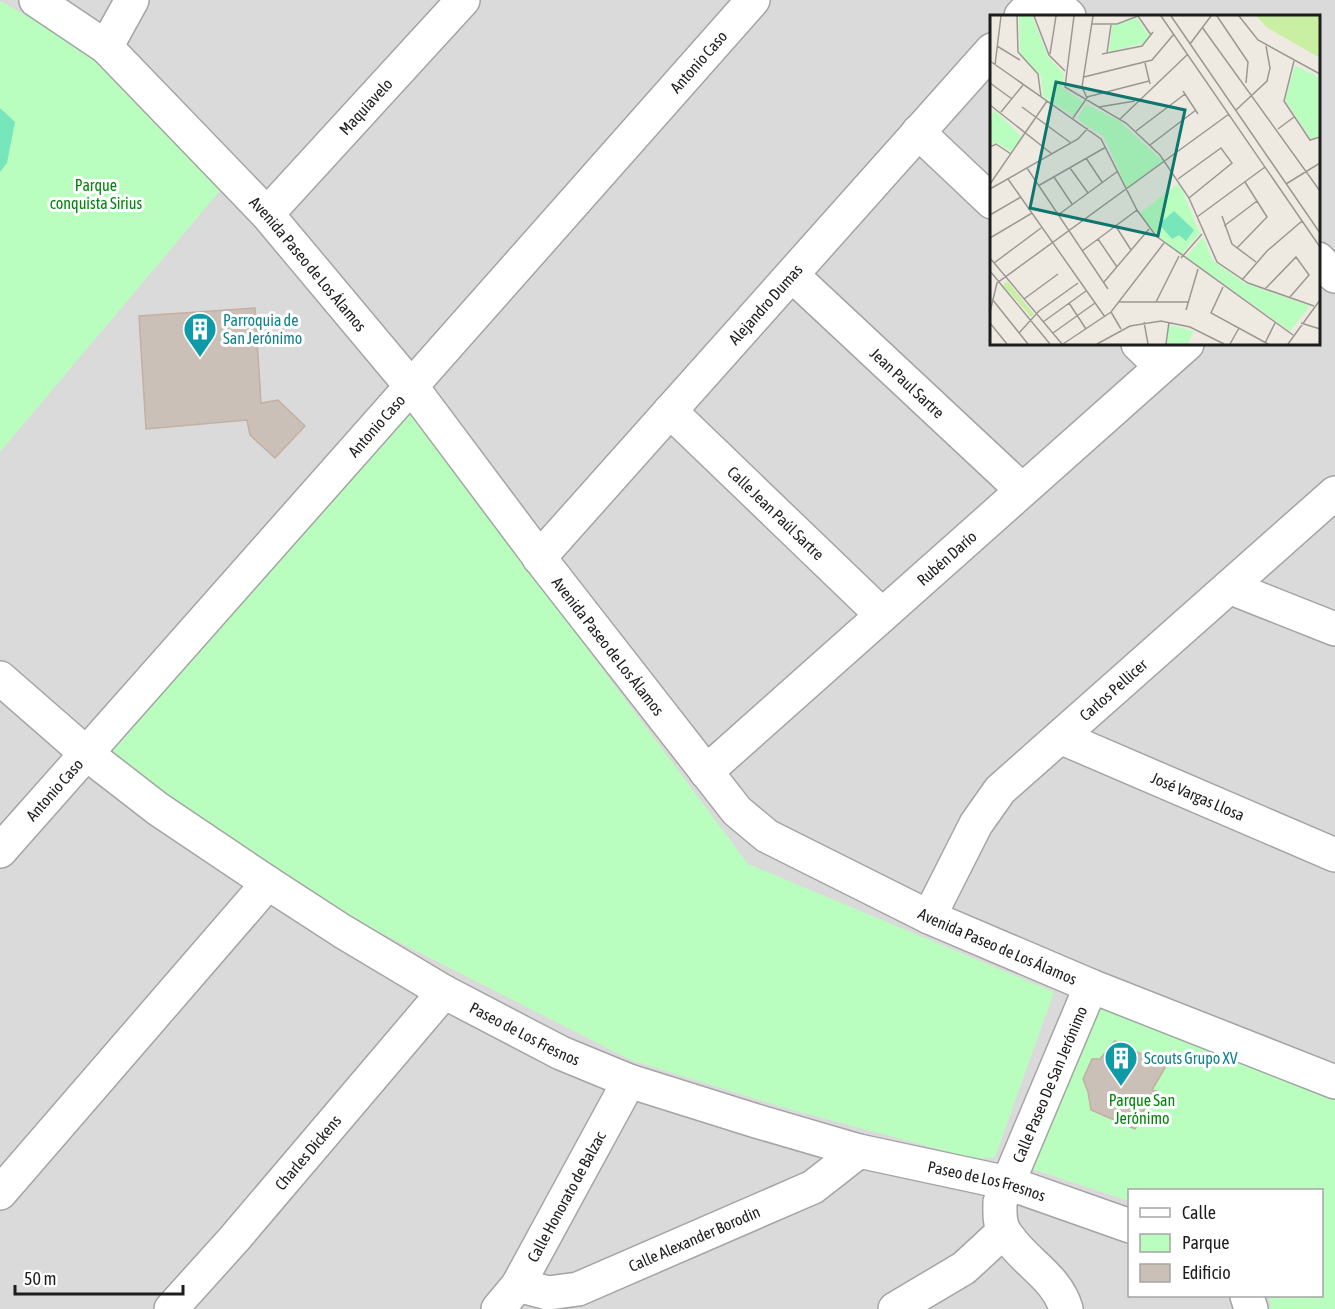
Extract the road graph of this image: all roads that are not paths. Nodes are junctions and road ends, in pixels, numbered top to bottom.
1 (36, 0) edge
2 (132, 0) edge
3 (753, 0) edge
4 (1036, 0) edge
5 (1052, 0) edge
6 (453, 4) edge
7 (1022, 15) edge
8 (1068, 15) edge
9 (106, 47) junction
10 (990, 52) edge
11 (918, 132) junction
12 (990, 200) edge
13 (267, 214) junction
14 (1320, 262) edge
15 (792, 275) junction
16 (1335, 276) edge
17 (1139, 345) edge
18 (1186, 345) edge
19 (1161, 366) junction
20 (411, 386) junction
21 (670, 411) junction
22 (1023, 490) junction
23 (1335, 493) edge
24 (539, 558) junction
25 (1229, 587) junction
26 (882, 615) junction
27 (1335, 629) edge
28 (0, 678) edge
29 (1060, 737) junction
30 (87, 754) junction
31 (706, 772) junction
32 (0, 851) edge
33 (1335, 855) edge
34 (268, 883) junction
35 (928, 917) junction
36 (1091, 986) junction
37 (444, 992) junction
38 (628, 1081) junction
39 (1335, 1082) edge
40 (859, 1151) junction
41 (1008, 1183) junction
42 (0, 1193) edge
43 (1128, 1226) edge
44 (1004, 1231) junction
45 (508, 1297) edge
46 (171, 1309) edge
47 (895, 1309) edge
48 (1066, 1309) edge

1 - 9 street, Avenida Paseo de Los Álamos
2 - 9 street
3 - 20 street, Antonio Caso
4 - 7 street
5 - 8 street
6 - 13 street, Maquiavelo
9 - 13 street, Avenida Paseo de Los Álamos
10 - 11 street, Alejandro Dumas
11 - 12 street
11 - 15 street, Alejandro Dumas
13 - 20 street, Avenida Paseo de Los Álamos
14 - 16 street
15 - 21 street, Alejandro Dumas
15 - 22 street, Jean Paul Sartre
17 - 19 street
18 - 19 street, Rubén Darío
19 - 22 street, Rubén Darío
20 - 24 street, Avenida Paseo de Los Álamos
20 - 30 street, Antonio Caso
21 - 24 street, Alejandro Dumas
21 - 26 street, Calle Jean Paúl Sartre
22 - 26 street, Rubén Darío
23 - 25 street, Carlos Pellicer
24 - 31 street, Avenida Paseo de Los Álamos
25 - 27 street
25 - 29 street, Carlos Pellicer
26 - 31 street, Rubén Darío
28 - 30 street, Paseo de Los Fresnos
29 - 33 street, José Vargas Llosa
29 - 35 street, Carlos Pellicer
30 - 32 street, Antonio Caso
30 - 34 street, Paseo de Los Fresnos
31 - 35 street, Avenida Paseo de Los Álamos
34 - 37 street, Paseo de Los Fresnos
34 - 42 street
35 - 36 street, Avenida Paseo de Los Álamos
36 - 39 street, Avenida Paseo de Los Álamos
36 - 41 street, Calle Paseo De San Jerónimo
37 - 38 street, Paseo de Los Fresnos
37 - 46 street, Charles Dickens
38 - 40 street, Paseo de Los Fresnos
38 - 45 street, Calle Honorato de Balzac
40 - 41 street, Paseo de Los Fresnos
40 - 45 street, Calle Alexander Borodin
41 - 43 street, Paseo de Los Fresnos
41 - 44 street, Calle Paseo De San Jerónimo
44 - 47 street
44 - 48 street

